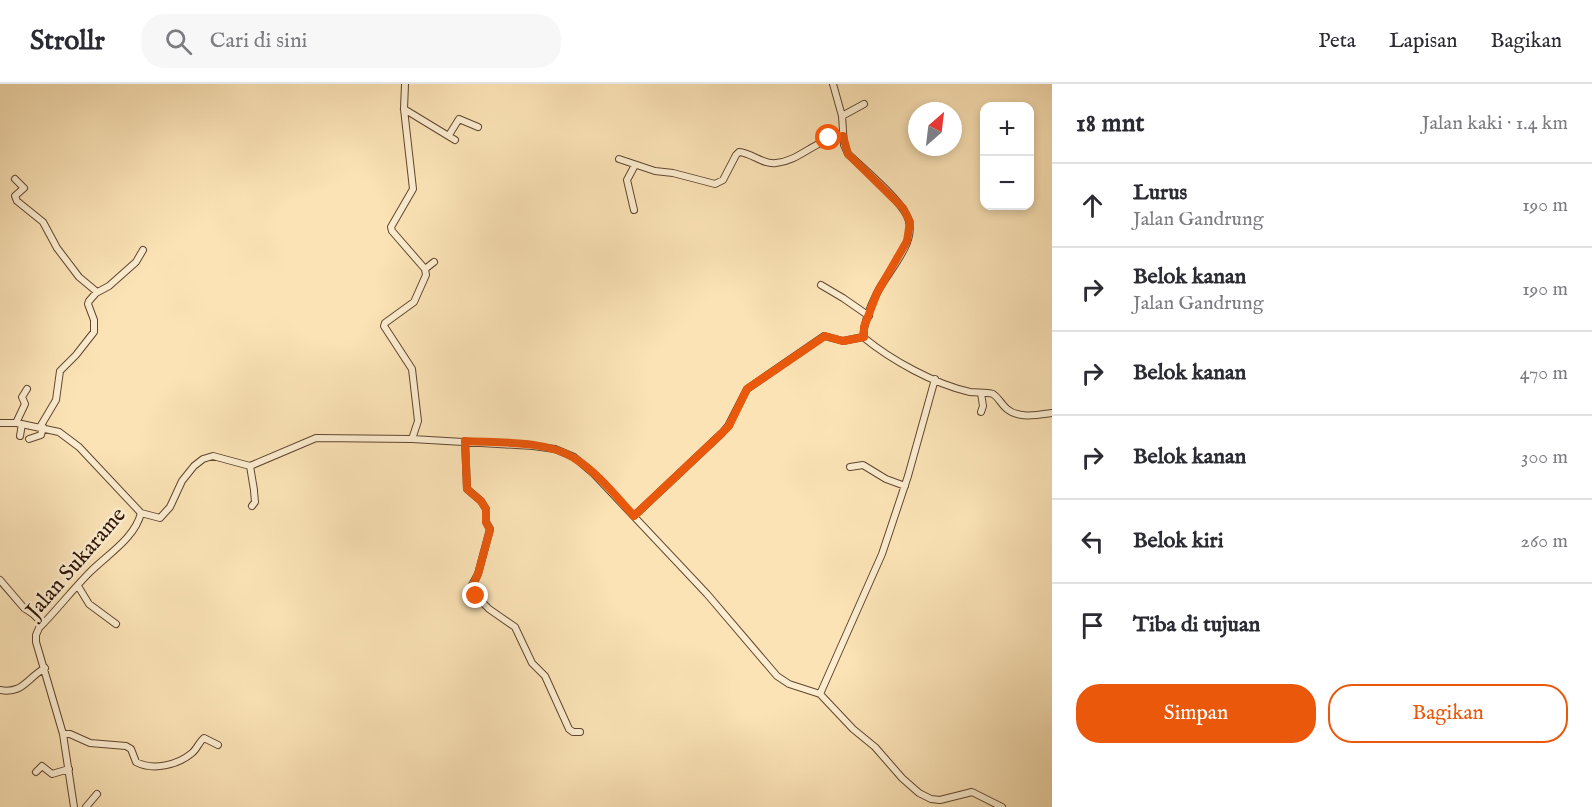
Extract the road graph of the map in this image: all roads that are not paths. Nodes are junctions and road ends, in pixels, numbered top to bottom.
1 (405, 84) edge
2 (833, 84) edge
3 (864, 104) dead end
4 (404, 109) junction
5 (842, 116) junction
6 (478, 127) dead end
7 (449, 135) junction
8 (843, 136) junction
9 (455, 140) dead end
10 (619, 159) dead end
11 (635, 165) junction
12 (15, 179) dead end
13 (634, 210) dead end
14 (143, 250) dead end
15 (434, 262) dead end
16 (425, 269) junction
17 (821, 285) dead end
18 (97, 292) junction
19 (869, 316) junction
20 (864, 337) junction
21 (935, 379) junction
22 (27, 389) dead end
23 (981, 393) junction
24 (981, 412) dead end
25 (1052, 413) edge
26 (0, 422) edge
27 (19, 423) junction
28 (41, 427) junction
29 (20, 436) dead end
30 (29, 439) dead end
31 (412, 439) junction
32 (465, 441) junction
33 (250, 466) junction
34 (850, 467) dead end
35 (905, 486) junction
36 (252, 506) dead end
37 (141, 513) junction
38 (634, 516) junction
39 (0, 579) edge
40 (78, 586) junction
41 (43, 624) junction
42 (116, 624) dead end
43 (45, 668) junction
44 (0, 690) edge
45 (820, 694) junction
46 (580, 732) dead end
47 (63, 734) junction
48 (218, 745) dead end
49 (69, 769) junction
50 (36, 772) dead end
51 (97, 794) dead end
52 (931, 799) junction
53 (74, 807) edge
54 (87, 807) edge
55 (930, 807) edge
56 (1002, 807) edge

1 - 4 street
2 - 5 street
3 - 5 street
4 - 7 street
4 - 16 street
5 - 8 street
6 - 7 street
7 - 9 street
8 - 11 street
8 - 19 street
10 - 11 street
11 - 13 street
12 - 18 street
14 - 18 street
15 - 16 street
16 - 31 street
17 - 19 street
18 - 28 street
19 - 20 street
20 - 21 street
20 - 38 street
21 - 23 street
21 - 35 street
22 - 27 street
23 - 24 street
23 - 25 street
26 - 27 street, Jalan Sukarame
27 - 28 street, Jalan Sukarame
27 - 29 street
28 - 30 street
28 - 37 street, Jalan Sukarame
31 - 32 street
31 - 33 street
32 - 38 street
32 - 46 street
33 - 36 street
33 - 37 street
34 - 35 street
35 - 45 street
37 - 40 street, Jalan Sukarame
38 - 45 street
39 - 41 street
40 - 41 street, Jalan Sukarame
40 - 42 street
41 - 43 street, Jalan Sukarame
43 - 44 street
43 - 47 street, Jalan Sukarame
45 - 52 street
47 - 48 street
47 - 49 street, Jalan Sukarame
49 - 50 street
49 - 53 street, Jalan Sukarame
51 - 54 street
52 - 55 street
52 - 56 street

